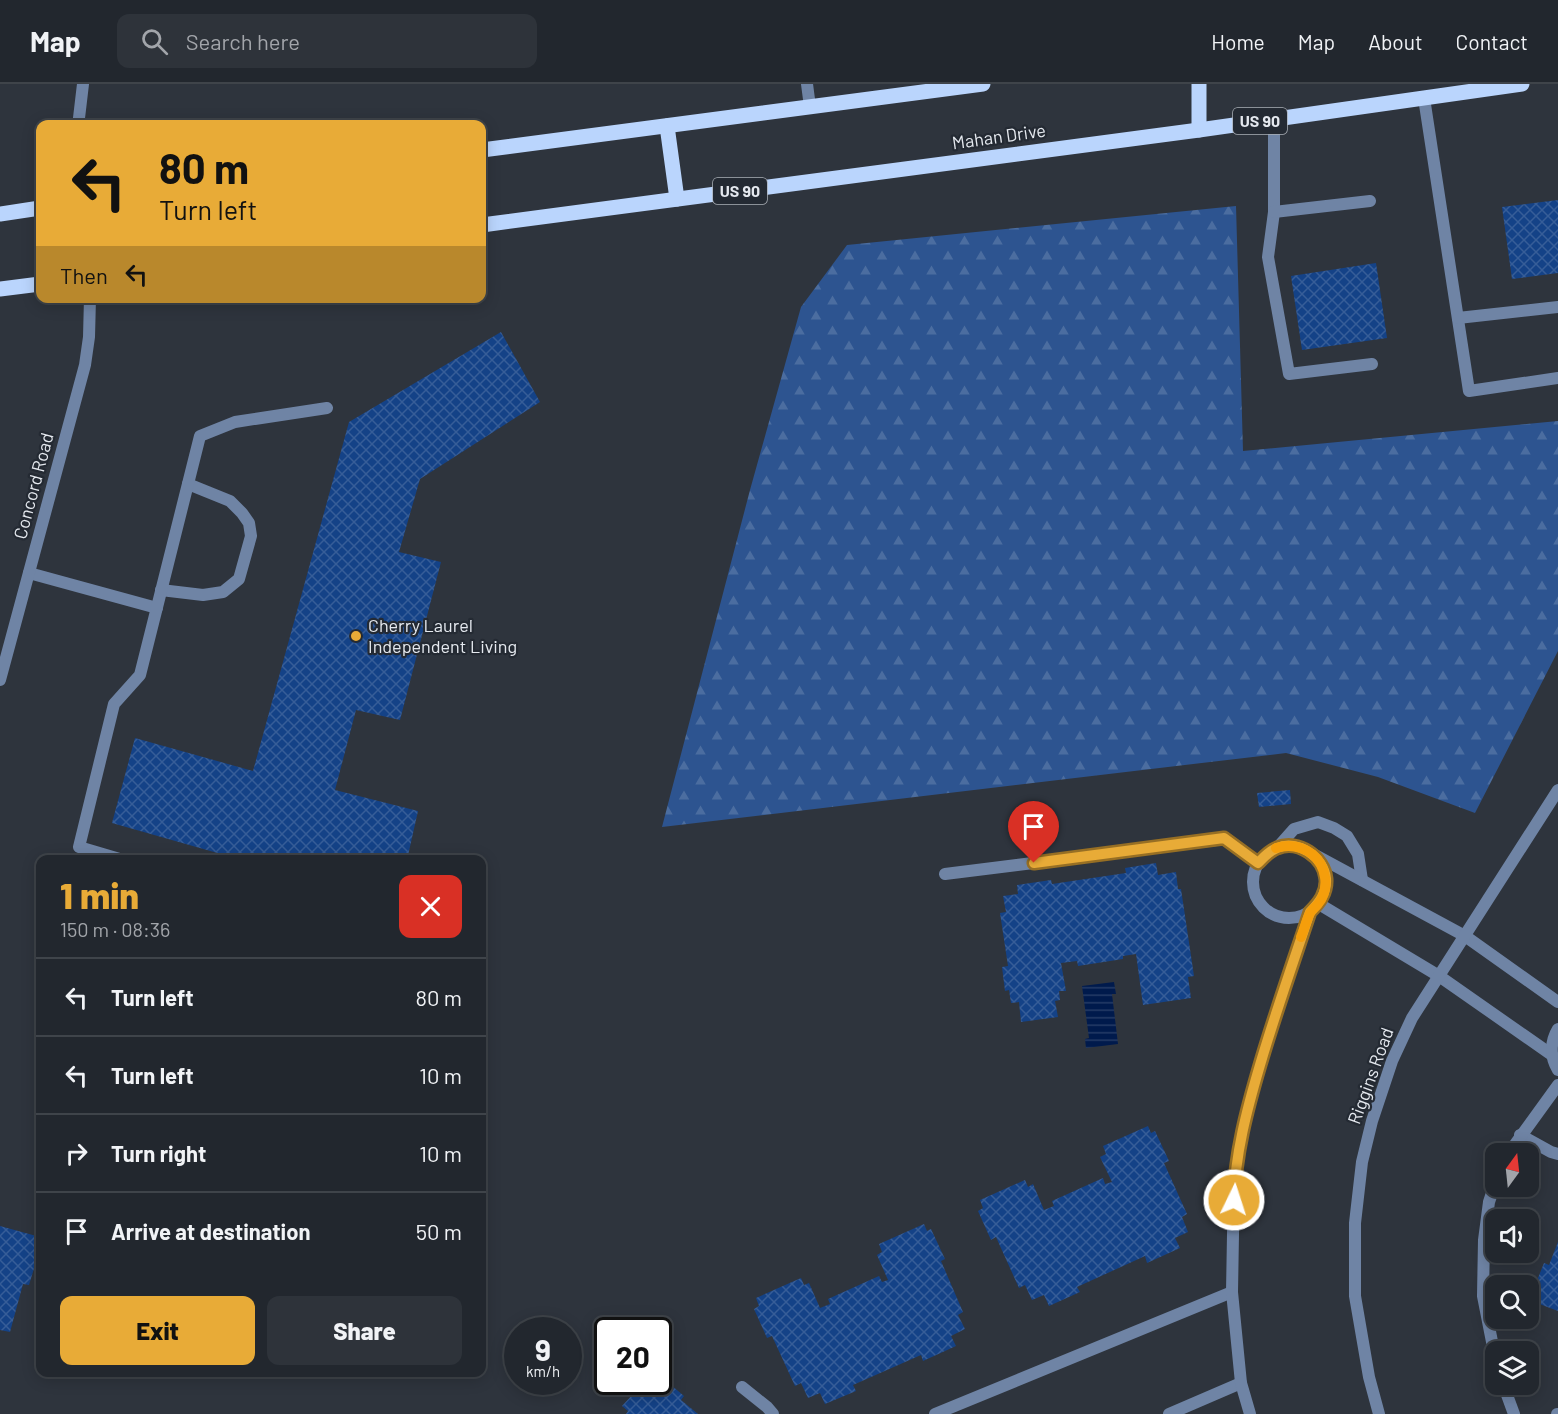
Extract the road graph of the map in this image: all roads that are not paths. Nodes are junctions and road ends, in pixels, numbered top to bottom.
1 (83, 84) edge
2 (807, 84) edge
3 (983, 84) edge
4 (1199, 84) edge
5 (1522, 84) edge
6 (1424, 98) junction
7 (810, 107) junction
8 (1274, 119) junction
9 (80, 120) edge
10 (667, 126) junction
11 (1199, 130) junction
12 (486, 149) edge
13 (677, 199) junction
14 (1370, 201) dead end
15 (36, 209) edge
16 (1274, 212) junction
17 (0, 214) edge
18 (486, 224) edge
19 (36, 284) edge
20 (0, 289) edge
21 (90, 303) edge
22 (1558, 307) edge
23 (1458, 318) junction
24 (1372, 364) dead end
25 (1558, 378) edge
26 (327, 408) dead end
27 (188, 484) junction
28 (29, 573) junction
29 (161, 590) junction
30 (157, 608) junction
31 (0, 680) edge
32 (1558, 790) edge
33 (1278, 847) junction
34 (1304, 849) junction
35 (106, 855) edge
36 (1258, 863) junction
37 (945, 874) dead end
38 (1362, 880) junction
39 (1314, 908) junction
40 (1465, 936) junction
41 (1439, 976) junction
42 (1558, 1002) edge
43 (1558, 1029) edge
44 (1552, 1055) junction
45 (1558, 1070) edge
46 (1558, 1085) edge
47 (1520, 1136) junction
48 (1515, 1143) edge
49 (1558, 1154) edge
50 (1491, 1197) edge
51 (1232, 1292) junction
52 (1492, 1341) edge
53 (1241, 1383) junction
54 (742, 1387) dead end
55 (1507, 1395) edge
56 (773, 1414) edge
57 (935, 1414) edge
58 (1169, 1414) edge
59 (1250, 1414) edge
60 (1379, 1414) edge
61 (1514, 1414) edge

1 - 9 street
2 - 7 street
3 - 7 main road
4 - 11 main road
5 - 6 main road, Mahan Drive / US 90
6 - 8 main road, Mahan Drive / US 90
6 - 23 street
7 - 10 main road
8 - 11 main road, Mahan Drive / US 90
8 - 16 street
10 - 12 main road
10 - 13 main road
11 - 13 main road, Mahan Drive / US 90
13 - 18 main road, Mahan Drive / US 90
14 - 16 street
15 - 17 main road
16 - 24 street
19 - 20 main road
21 - 28 street, Concord Road
22 - 23 street
23 - 25 street
26 - 27 street
27 - 29 street
27 - 29 street
28 - 30 street
28 - 31 street, Concord Road
29 - 30 street
30 - 35 street
32 - 40 street, Riggins Road
33 - 34 street
33 - 36 street
33 - 38 street
34 - 38 street
34 - 39 street
36 - 37 street
36 - 39 street
38 - 40 street
39 - 41 street
39 - 51 street
40 - 41 street, Riggins Road
40 - 42 street
41 - 44 street
41 - 60 street, Riggins Road
43 - 44 street
44 - 45 street
46 - 47 street
47 - 48 street
47 - 49 street
50 - 52 street
51 - 53 street
51 - 57 street
53 - 58 street
53 - 59 street
54 - 56 street
55 - 61 street

